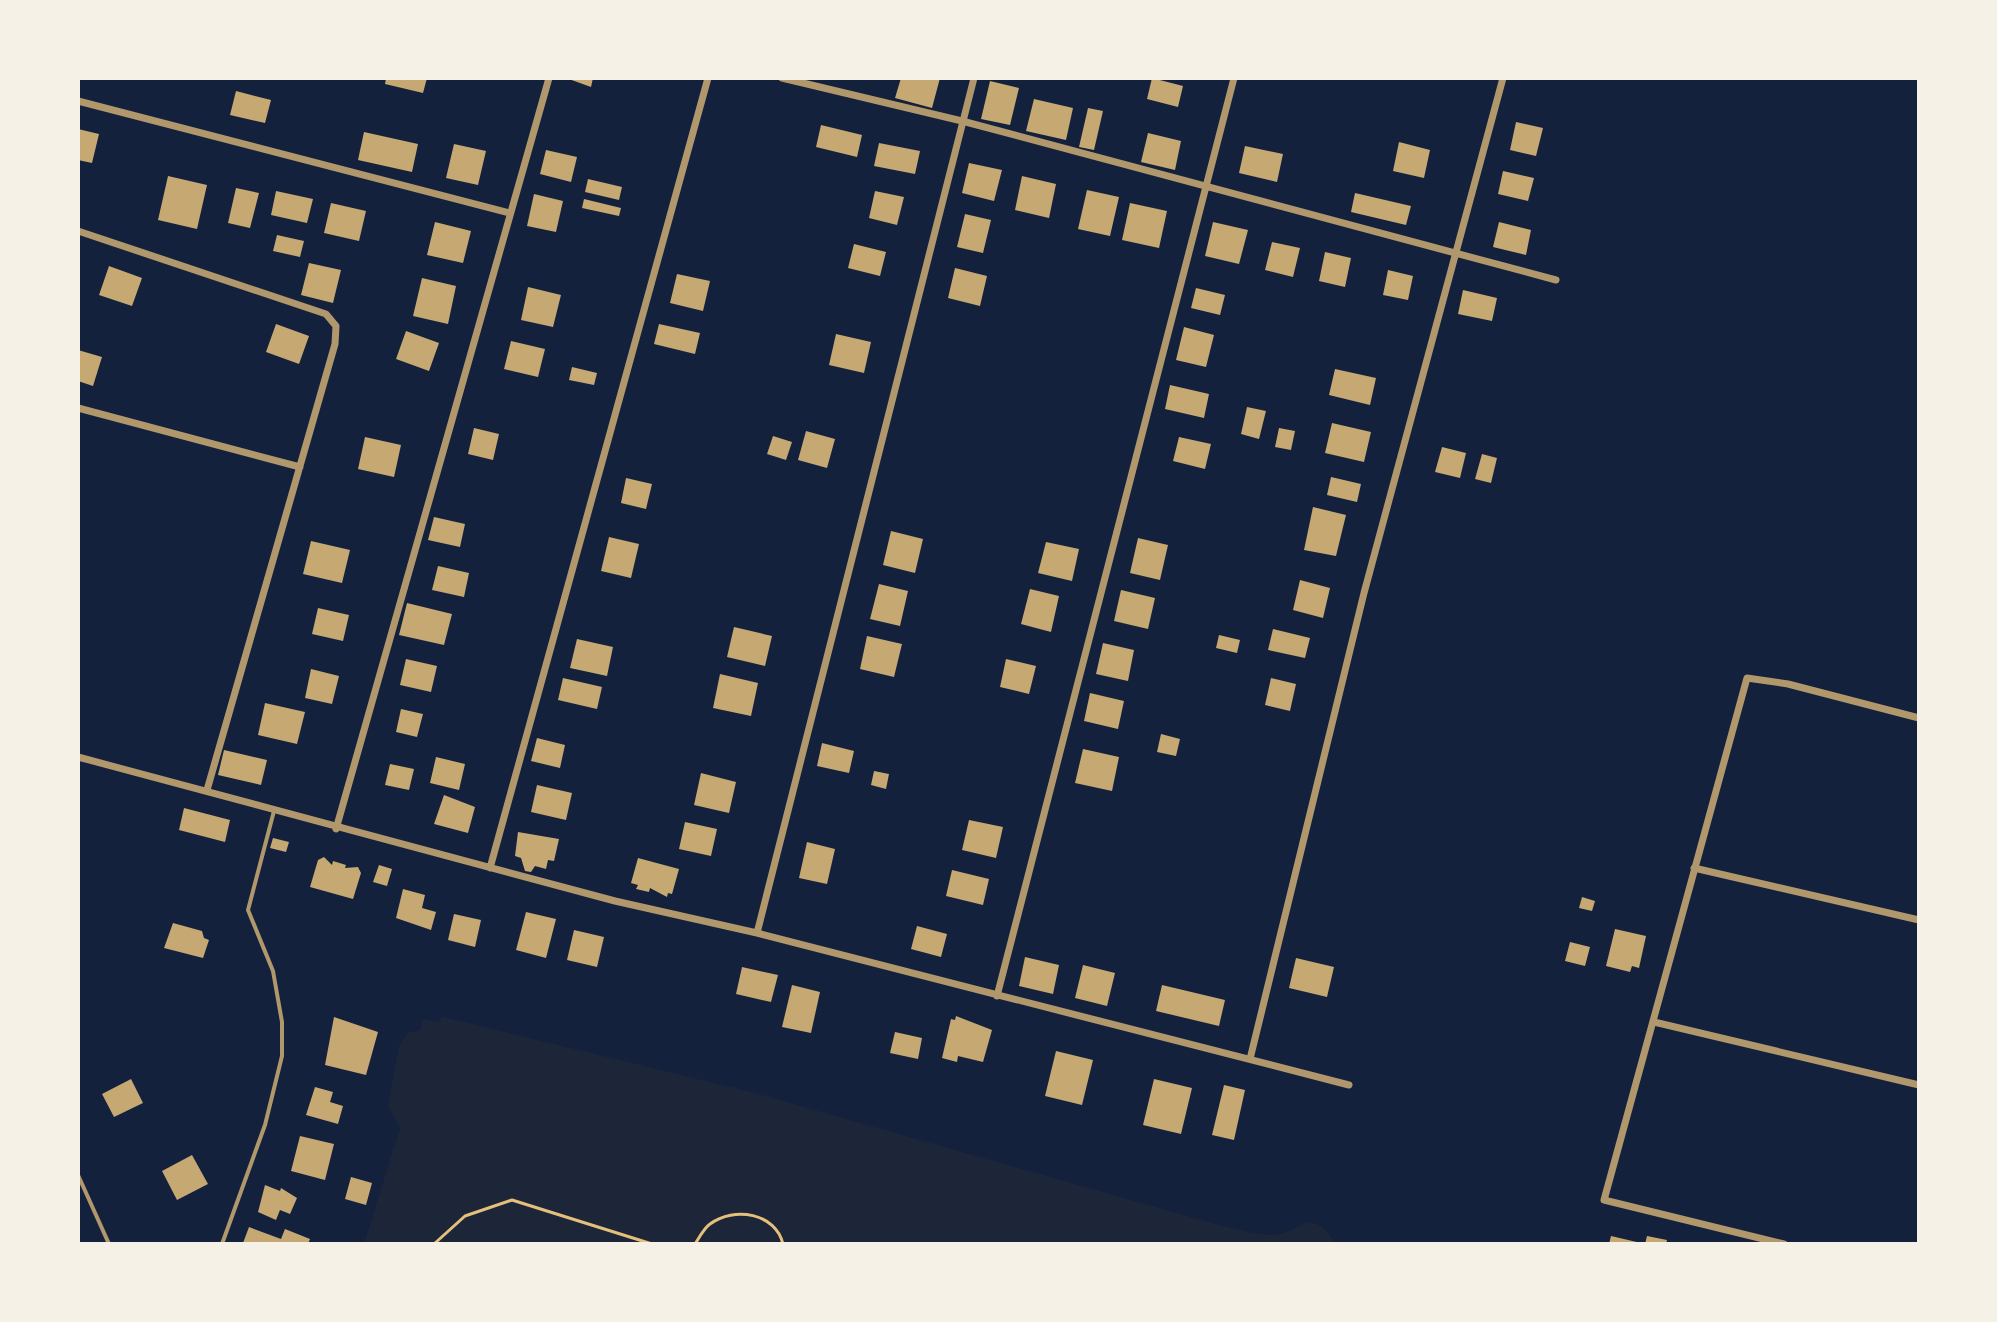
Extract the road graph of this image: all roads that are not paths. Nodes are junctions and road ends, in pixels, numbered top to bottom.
1 (549, 78) edge
2 (708, 78) edge
3 (782, 78) edge
4 (974, 78) edge
5 (1234, 78) edge
6 (1503, 78) edge
7 (78, 101) edge
8 (962, 121) junction
9 (1206, 189) junction
10 (510, 213) junction
11 (78, 231) edge
12 (1455, 254) junction
13 (1556, 280) dead end
14 (78, 408) edge
15 (300, 467) junction
16 (1919, 718) edge
17 (78, 757) edge
18 (207, 790) junction
19 (274, 811) junction
20 (336, 829) junction
21 (490, 868) junction
22 (1694, 868) junction
23 (1919, 920) edge
24 (757, 933) junction
25 (997, 996) junction
26 (1654, 1022) junction
27 (1250, 1059) junction
28 (1349, 1085) dead end
29 (1919, 1085) edge
30 (78, 1175) edge
31 (109, 1244) edge
32 (222, 1244) edge
33 (1784, 1244) edge

1 - 10 street
2 - 21 street
3 - 8 street
4 - 8 street
5 - 9 street
6 - 12 street
7 - 10 street
8 - 9 street
8 - 24 street
9 - 12 street
9 - 25 street
10 - 20 street
11 - 15 street
12 - 13 street
12 - 27 street
14 - 15 street
15 - 18 street
16 - 22 street
17 - 18 street
18 - 19 street
19 - 20 street
19 - 32 lane
20 - 21 street
21 - 24 street
22 - 23 street
22 - 26 street
24 - 25 street
25 - 27 street
26 - 29 street
26 - 33 street
27 - 28 street
30 - 31 lane

